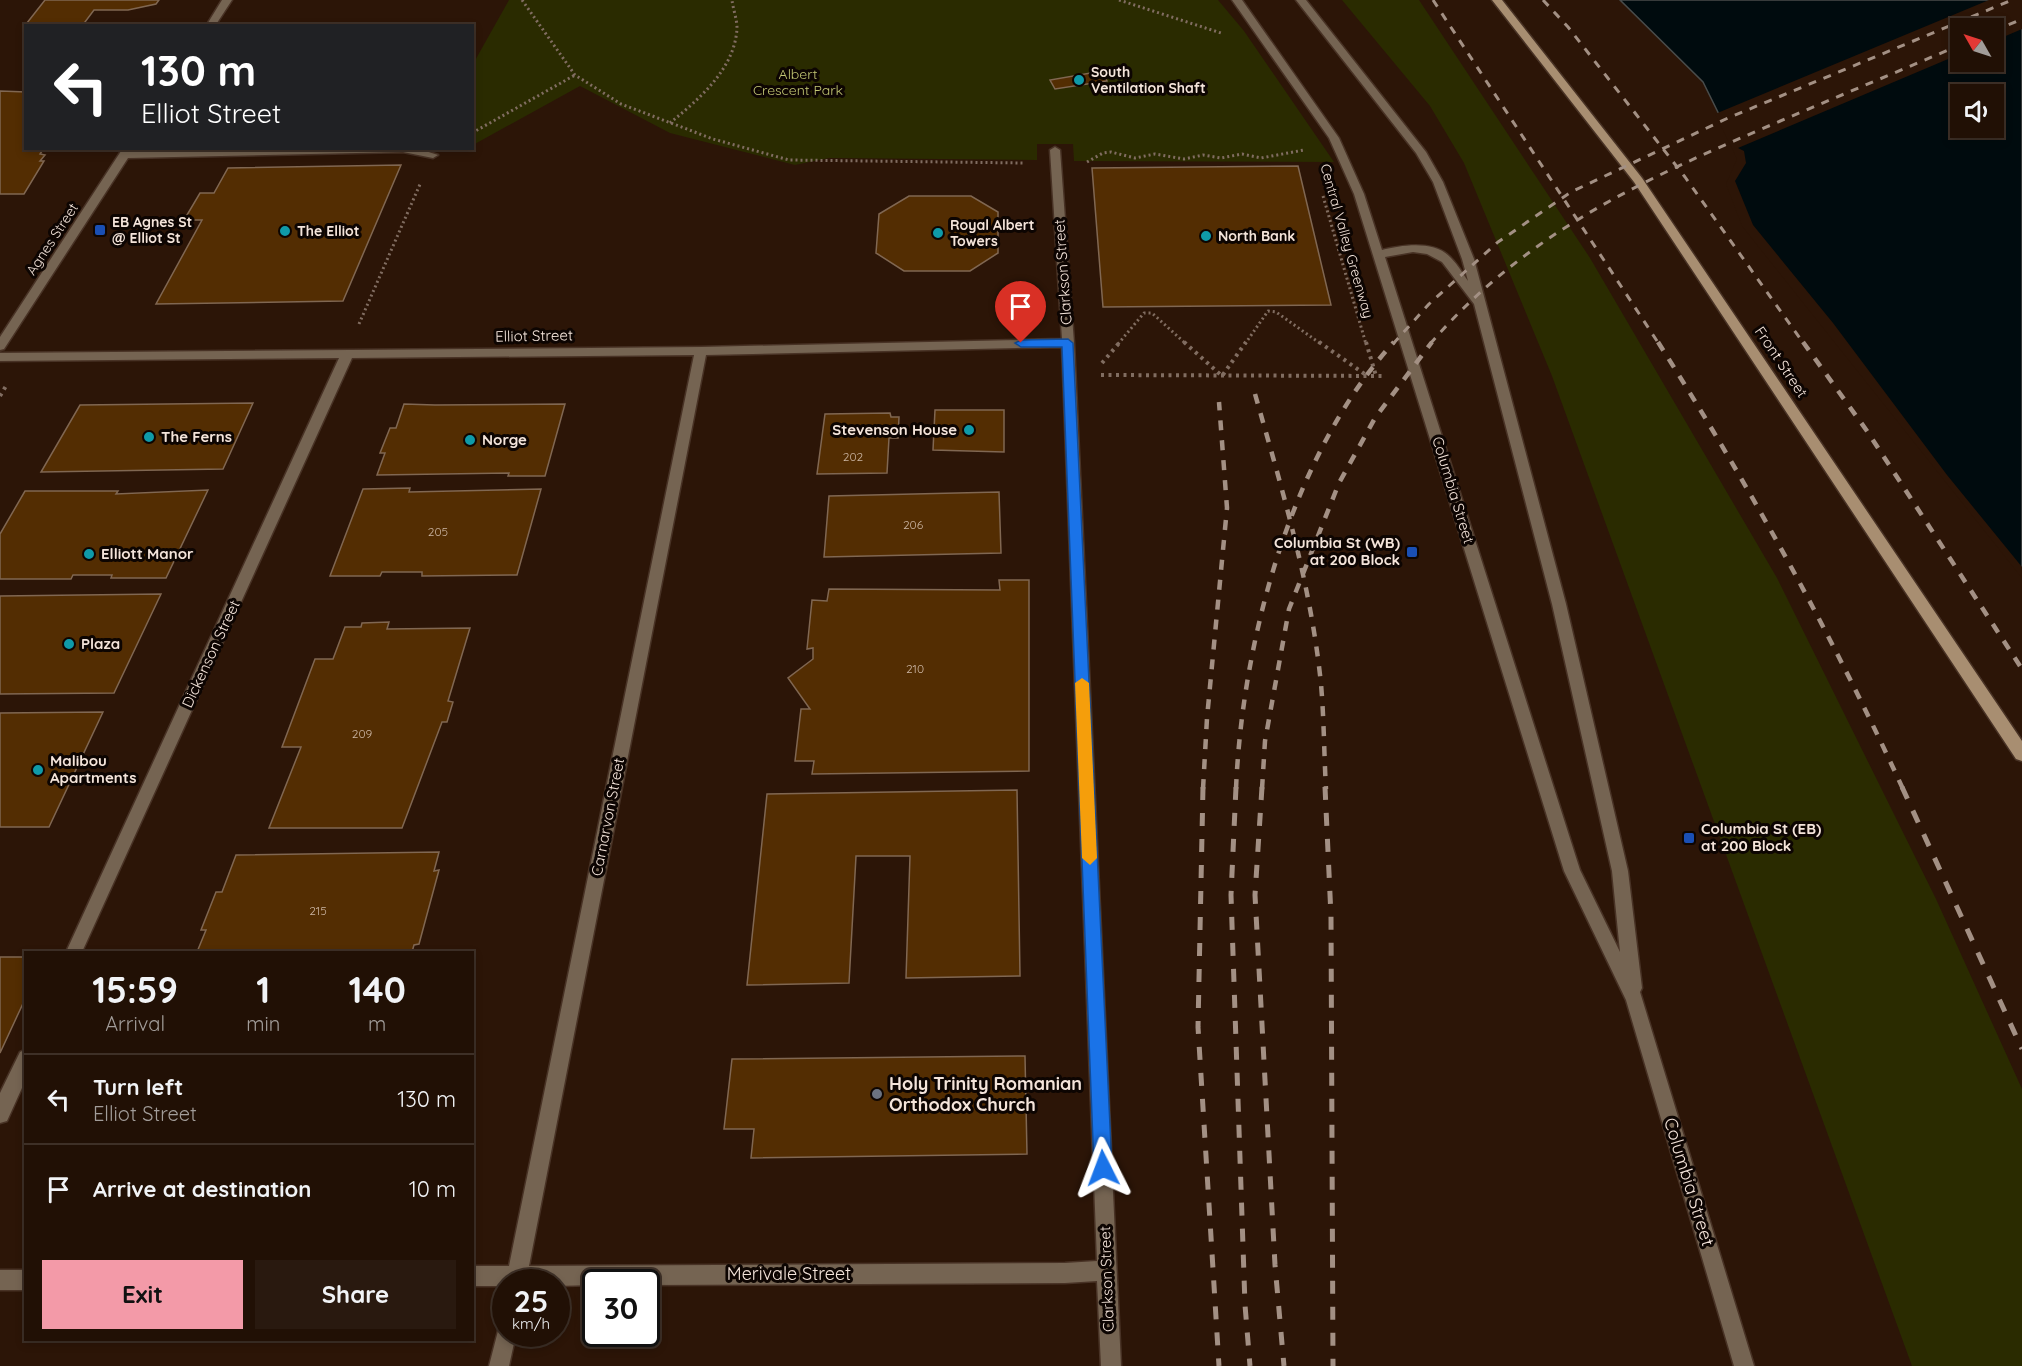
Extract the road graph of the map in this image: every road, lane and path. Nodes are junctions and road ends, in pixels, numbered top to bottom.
1 (227, 0) edge
2 (522, 0) edge
3 (732, 0) edge
4 (1119, 0) edge
5 (1237, 0) edge
6 (1301, 0) edge
7 (1497, 0) edge
8 (211, 24) edge
9 (1227, 41) dead end
10 (575, 75) junction
11 (669, 123) junction
12 (474, 132) edge
13 (1298, 141) dead end
14 (1055, 150) dead end
15 (1304, 150) junction
16 (127, 152) edge
17 (433, 155) joint
18 (1309, 156) dead end
19 (1026, 163) dead end
20 (1083, 163) dead end
21 (1323, 196) dead end
22 (1378, 255) junction
23 (1484, 314) junction
24 (1068, 343) junction
25 (0, 346) edge
26 (701, 351) junction
27 (347, 355) junction
28 (0, 357) edge
29 (1222, 376) junction
30 (1367, 376) junction
31 (2022, 754) edge
32 (74, 951) edge
33 (1634, 998) junction
34 (24, 1062) edge
35 (0, 1114) edge
36 (519, 1269) edge
37 (1106, 1270) junction
38 (474, 1276) edge
39 (492, 1277) edge
40 (570, 1278) edge
41 (0, 1280) edge
42 (24, 1280) edge
43 (503, 1347) edge
44 (499, 1366) edge
45 (1111, 1366) edge
46 (1744, 1366) edge

1 - 8 street
2 - 10 path
3 - 11 path
4 - 9 path
5 - 22 street, Columbia Street
6 - 23 street, Columbia Street
7 - 31 main road, Front Street
10 - 11 path
10 - 12 path
11 - 19 path
13 - 15 path, Central Valley Greenway
14 - 24 street, Clarkson Street
15 - 18 path, Central Valley Greenway
15 - 20 path
16 - 17 street
16 - 25 street, Agnes Street
17 - 27 path
21 - 30 path, Central Valley Greenway
22 - 23 street
22 - 33 street, Columbia Street
23 - 33 street, Columbia Street
24 - 26 street, Elliot Street
24 - 37 street, Clarkson Street
26 - 27 street, Elliot Street
26 - 36 street, Carnarvon Street
27 - 28 street, Elliot Street
27 - 32 street, Dickenson Street
29 - 29 path
29 - 30 path
29 - 30 path
33 - 46 street, Columbia Street
34 - 35 street
37 - 40 street, Merivale Street
37 - 45 street, Clarkson Street
38 - 39 street, Merivale Street
41 - 42 street
43 - 44 street

